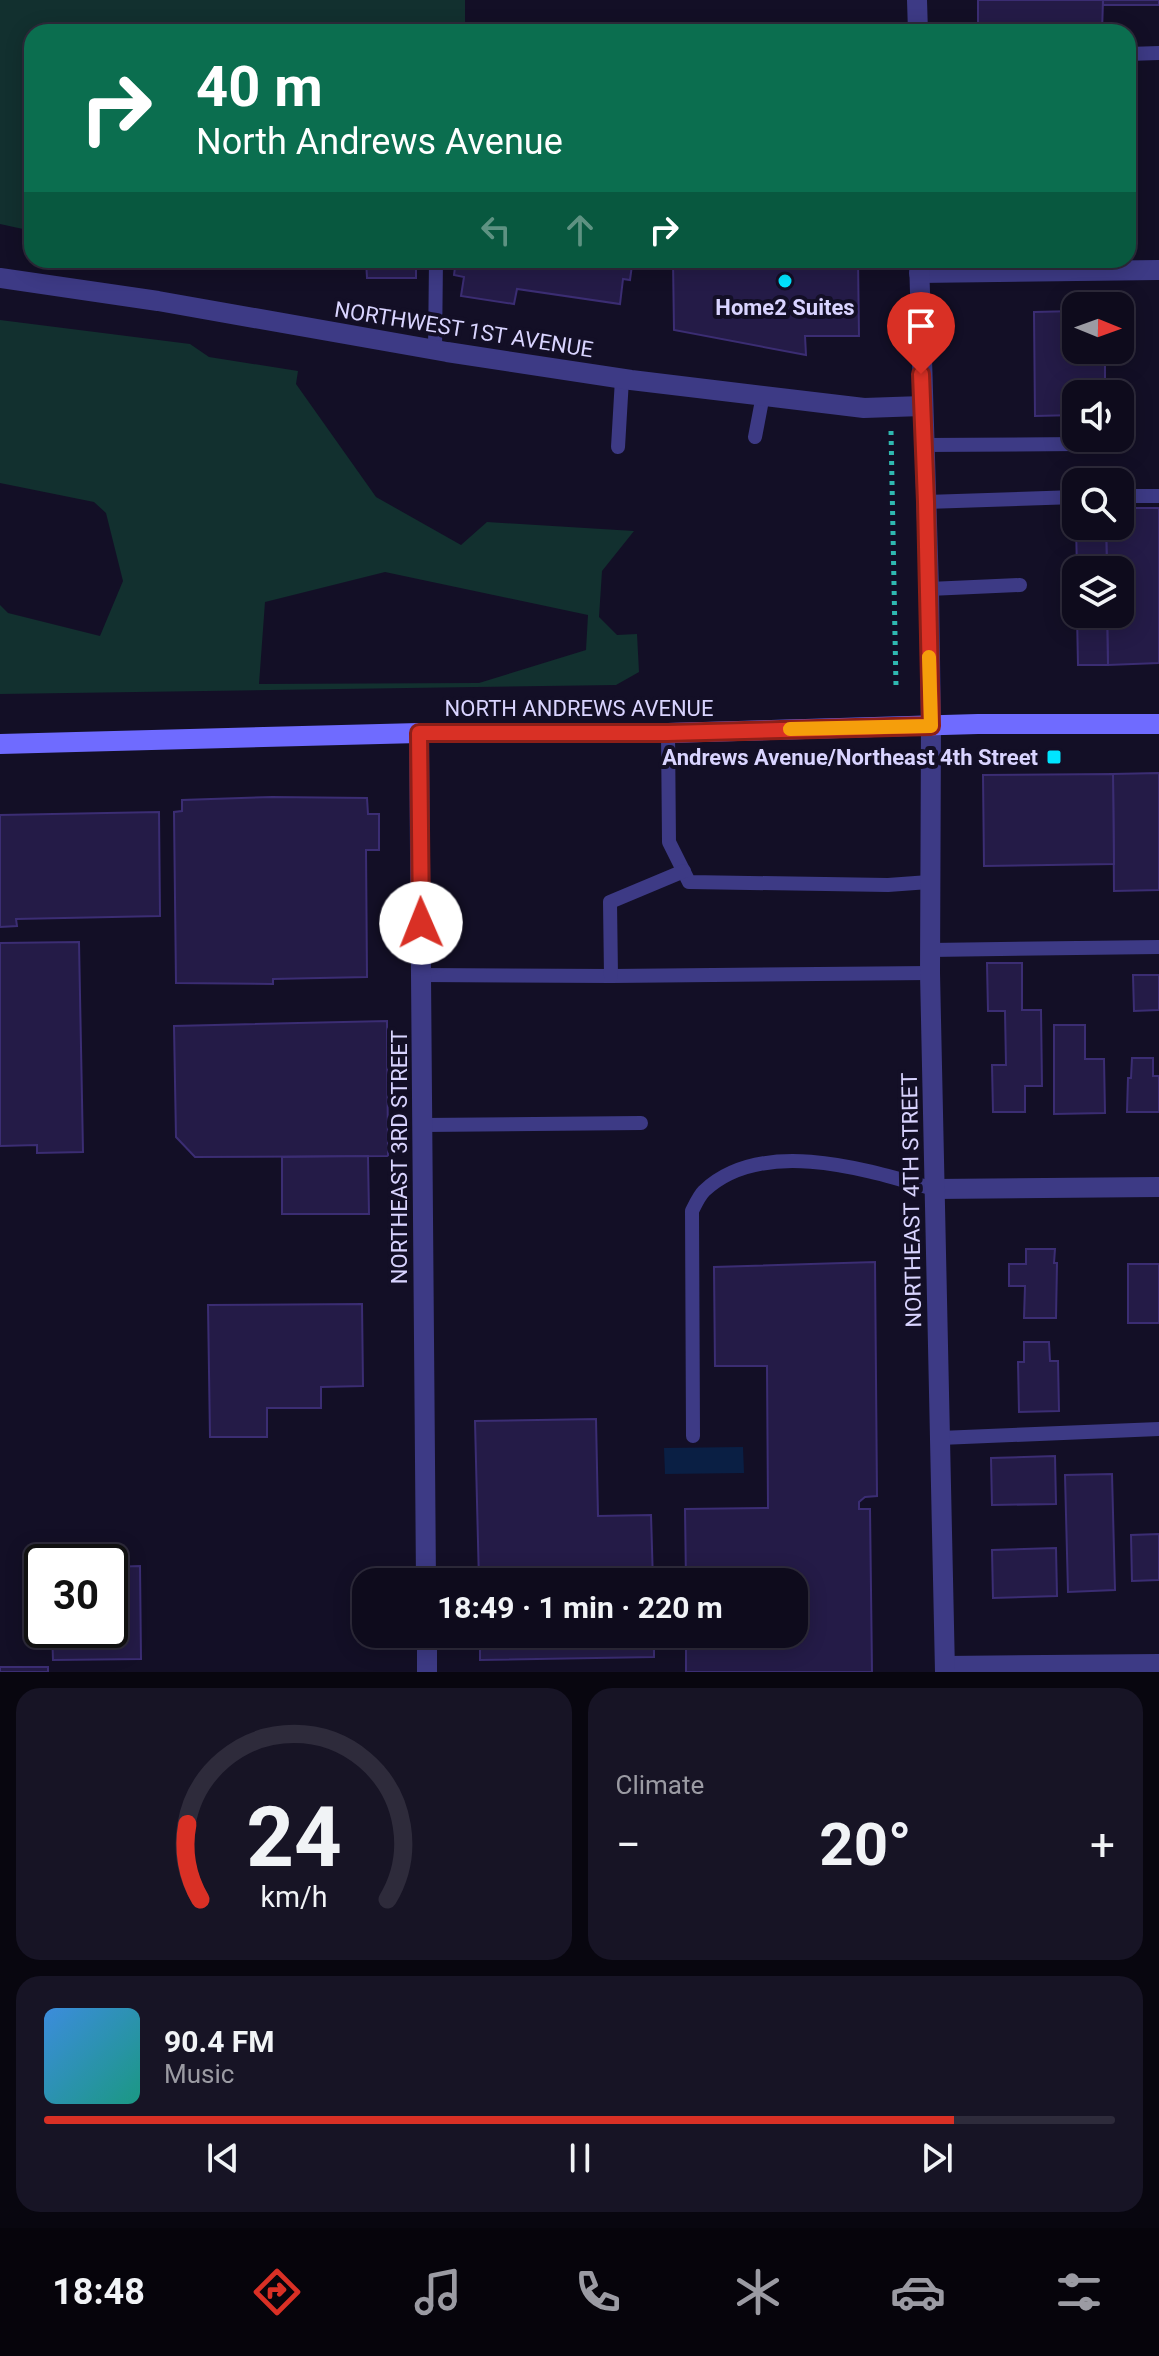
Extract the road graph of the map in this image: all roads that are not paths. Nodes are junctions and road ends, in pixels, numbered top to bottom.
1 (917, 0) edge
2 (918, 24) edge
3 (1159, 53) edge
4 (1136, 54) edge
5 (436, 268) edge
6 (919, 268) edge
7 (999, 268) edge
8 (1159, 270) edge
9 (0, 278) edge
10 (435, 350) junction
11 (622, 379) junction
12 (763, 395) junction
13 (922, 406) junction
14 (755, 437) dead end
15 (1062, 444) edge
16 (923, 445) junction
17 (618, 447) dead end
18 (1134, 496) edge
19 (1159, 496) edge
20 (1062, 497) edge
21 (926, 502) junction
22 (1020, 585) dead end
23 (929, 589) junction
24 (1159, 724) edge
25 (931, 726) junction
26 (419, 733) junction
27 (668, 733) junction
28 (0, 744) edge
29 (684, 871) junction
30 (929, 882) junction
31 (1159, 947) edge
32 (930, 950) junction
33 (930, 973) junction
34 (421, 975) junction
35 (611, 976) junction
36 (641, 1123) dead end
37 (423, 1125) junction
38 (1159, 1187) edge
39 (934, 1189) junction
40 (1159, 1429) edge
41 (693, 1436) dead end
42 (940, 1438) junction
43 (426, 1568) edge
44 (427, 1648) edge
45 (1159, 1664) edge
46 (945, 1669) edge
47 (427, 1672) edge

1 - 2 street
3 - 4 lane
5 - 10 lane
6 - 13 street, NORTHEAST 4TH STREET
7 - 8 street
9 - 10 street, NORTHWEST 1ST AVENUE
10 - 11 street, NORTHWEST 1ST AVENUE
11 - 12 street, NORTHWEST 1ST AVENUE
11 - 17 lane
12 - 13 street, NORTHWEST 1ST AVENUE
12 - 14 lane
13 - 16 street, NORTHEAST 4TH STREET
15 - 16 lane
16 - 21 street, NORTHEAST 4TH STREET
18 - 19 lane
20 - 21 lane
21 - 23 street, NORTHEAST 4TH STREET
22 - 23 lane
23 - 25 street, NORTHEAST 4TH STREET
24 - 25 main road, NORTH ANDREWS AVENUE
25 - 27 main road, NORTH ANDREWS AVENUE
25 - 30 street, NORTHEAST 4TH STREET
26 - 27 main road, NORTH ANDREWS AVENUE
26 - 28 main road, NORTH ANDREWS AVENUE
26 - 34 street, NORTHEAST 3RD STREET
27 - 29 lane
29 - 30 lane
29 - 35 lane
30 - 32 street, NORTHEAST 4TH STREET
31 - 32 lane
32 - 33 street, NORTHEAST 4TH STREET
33 - 35 lane
33 - 39 street, NORTHEAST 4TH STREET
34 - 35 lane
34 - 37 street, NORTHEAST 3RD STREET
36 - 37 lane
37 - 43 street, NORTHEAST 3RD STREET
38 - 39 street
39 - 41 lane
39 - 42 street, NORTHEAST 4TH STREET
40 - 42 lane
42 - 46 street, NORTHEAST 4TH STREET
44 - 47 street
45 - 46 street

